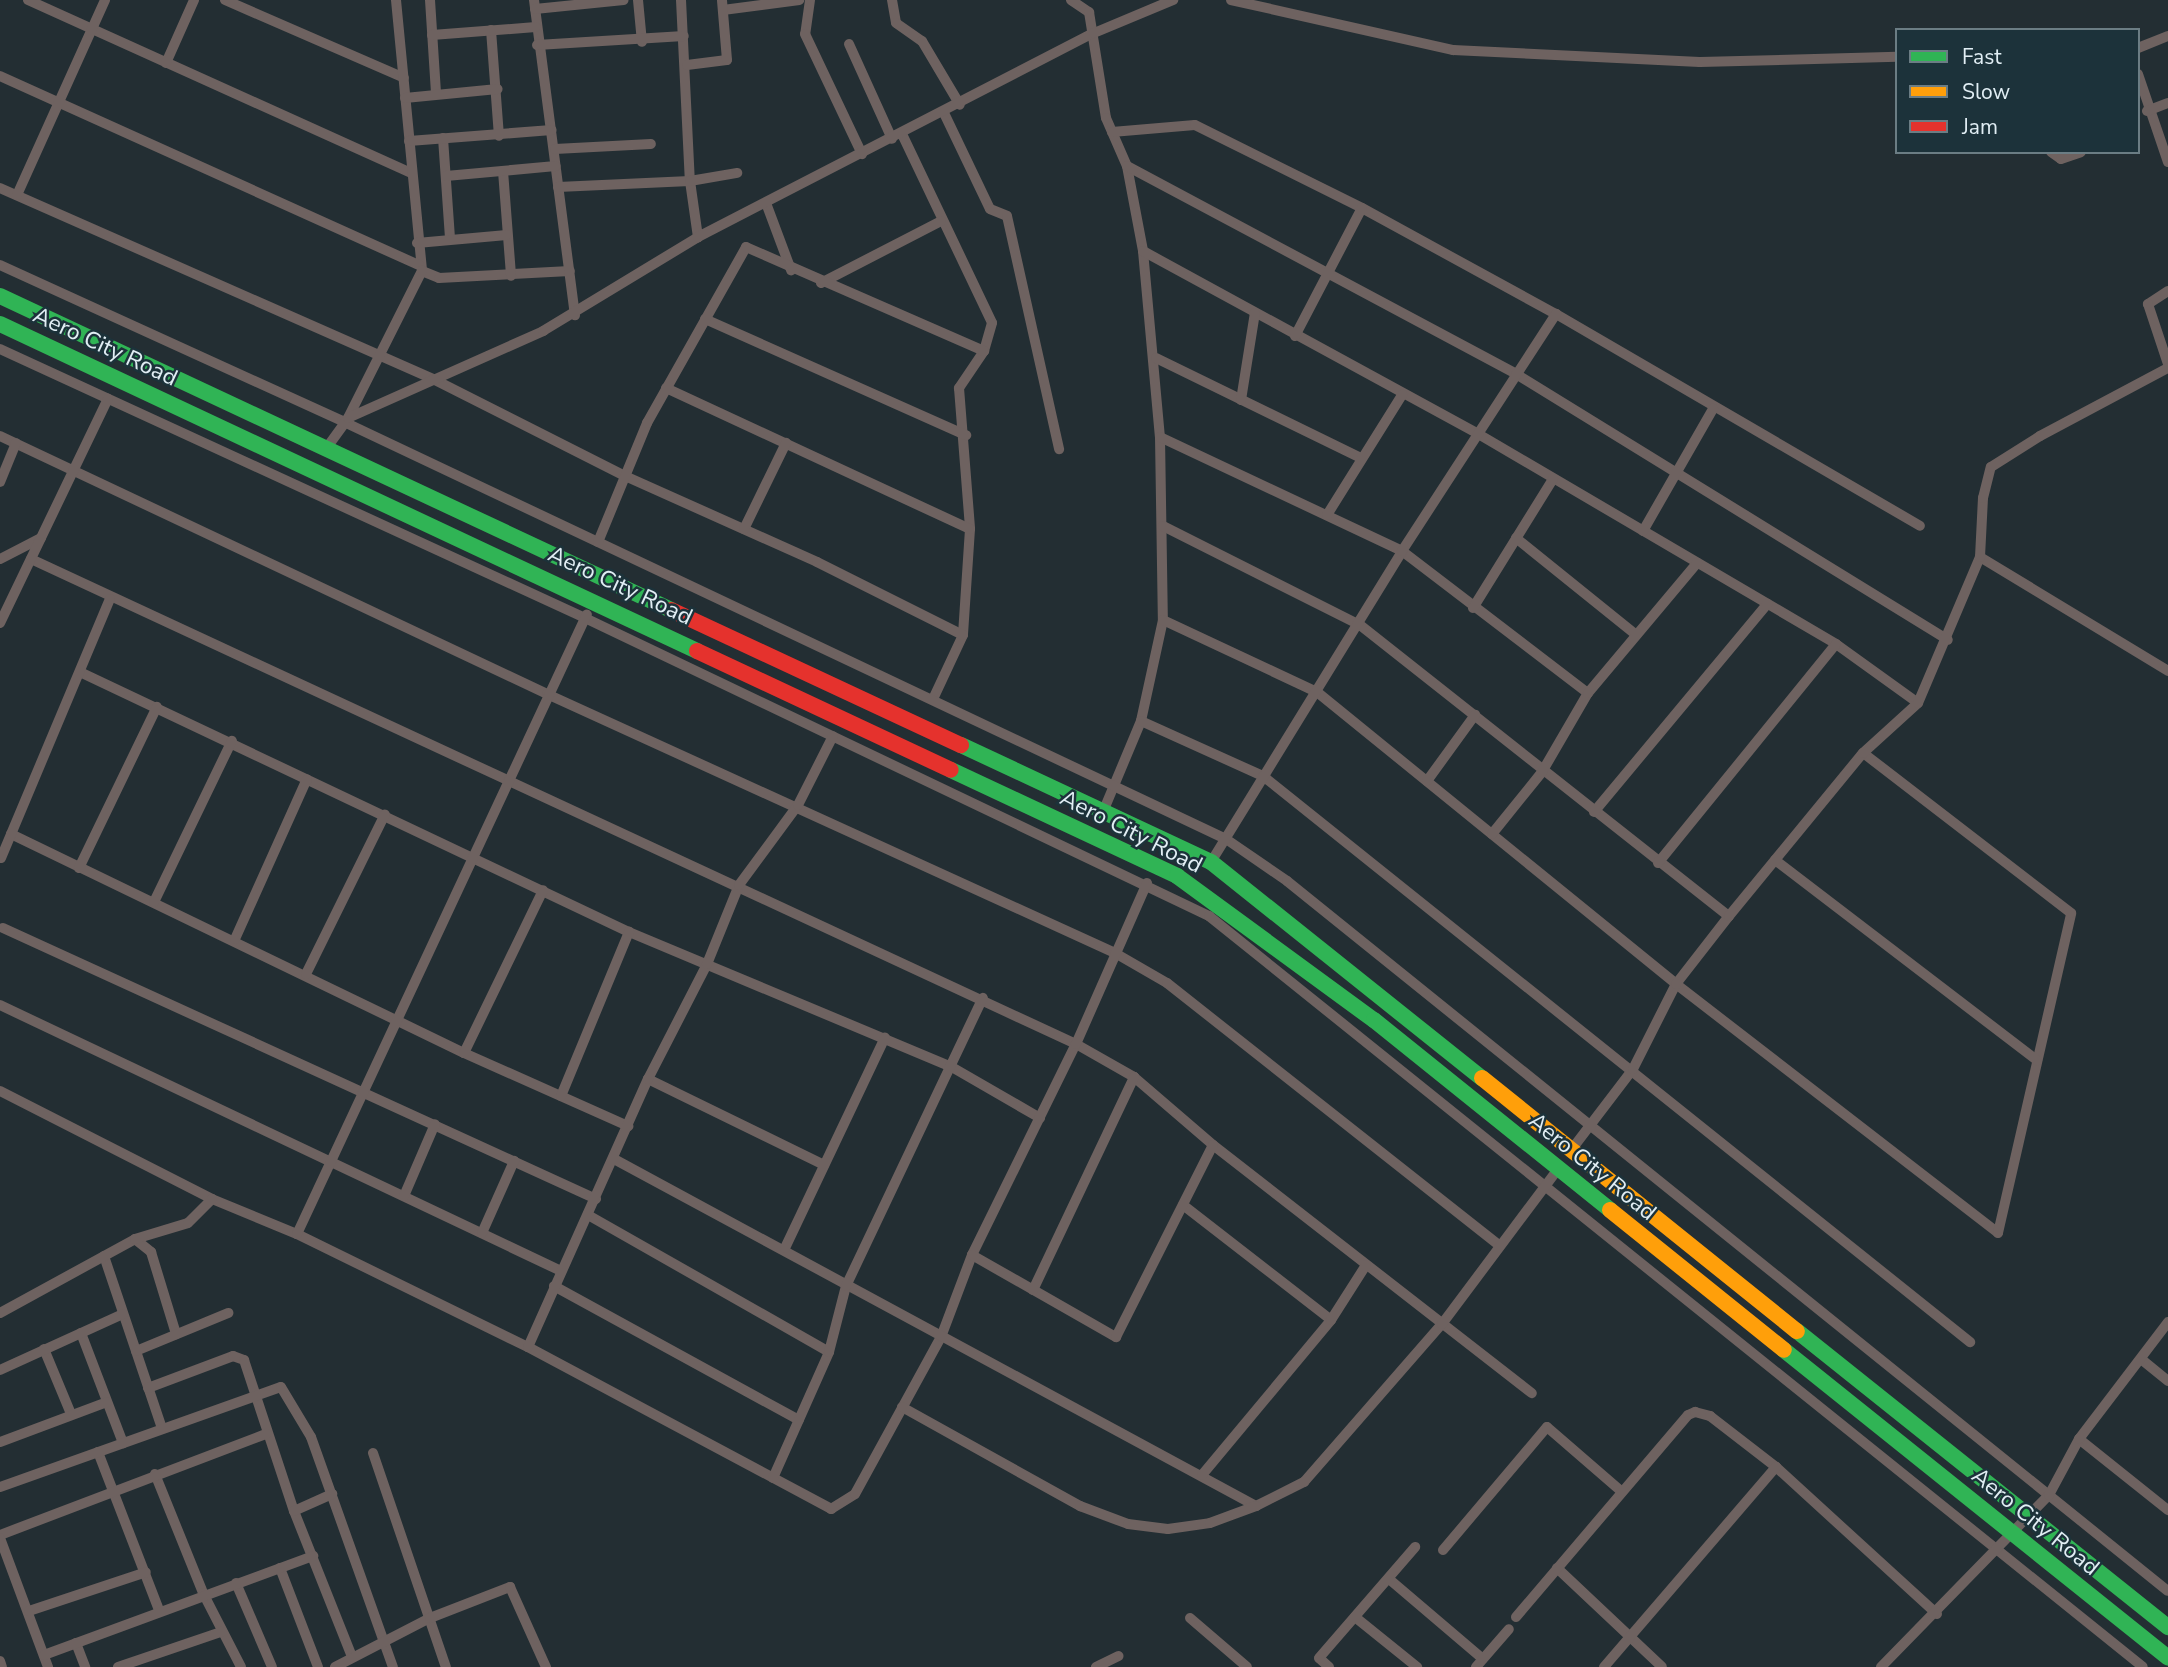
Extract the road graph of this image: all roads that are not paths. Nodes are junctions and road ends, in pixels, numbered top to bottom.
1 (28, 0) edge
2 (105, 0) edge
3 (194, 0) edge
4 (225, 0) edge
5 (396, 0) edge
6 (430, 0) edge
7 (624, 0) edge
8 (638, 0) edge
9 (681, 0) edge
10 (799, 0) edge
11 (810, 0) edge
12 (892, 0) edge
13 (1072, 0) edge
14 (1173, 0) edge
15 (1231, 0) edge
16 (582, 2) edge
17 (1249, 2) edge
18 (534, 4) edge
19 (722, 5) edge
20 (536, 27) junction
21 (92, 28) junction
22 (491, 30) junction
23 (1094, 33) junction
24 (432, 36) junction
25 (684, 36) junction
26 (2168, 36) edge
27 (642, 42) junction
28 (849, 44) dead end
29 (537, 45) junction
30 (2140, 47) edge
31 (1895, 57) edge
32 (166, 63) junction
33 (687, 65) junction
34 (0, 76) edge
35 (404, 78) junction
36 (2140, 85) edge
37 (498, 89) junction
38 (436, 94) junction
39 (405, 98) junction
40 (57, 103) junction
41 (2168, 103) edge
42 (960, 104) junction
43 (2147, 111) junction
44 (944, 113) junction
45 (552, 130) junction
46 (1112, 132) junction
47 (499, 136) junction
48 (897, 136) junction
49 (443, 138) junction
50 (409, 141) junction
51 (651, 144) dead end
52 (555, 149) junction
53 (862, 154) junction
54 (2054, 154) edge
55 (2075, 154) edge
56 (2168, 162) edge
57 (556, 166) junction
58 (1126, 166) junction
59 (503, 171) junction
60 (412, 173) junction
61 (737, 173) dead end
62 (446, 176) junction
63 (690, 181) junction
64 (558, 187) junction
65 (0, 188) edge
66 (17, 195) junction
67 (766, 203) junction
68 (1362, 208) junction
69 (941, 221) junction
70 (507, 235) junction
71 (698, 237) junction
72 (450, 239) junction
73 (417, 243) junction
74 (1143, 251) junction
75 (0, 265) edge
76 (420, 268) junction
77 (791, 270) junction
78 (569, 271) junction
79 (1326, 274) junction
80 (511, 276) junction
81 (821, 283) junction
82 (2168, 291) edge
83 (0, 296) edge
84 (1255, 313) junction
85 (1556, 314) junction
86 (575, 315) junction
87 (705, 319) junction
88 (0, 324) edge
89 (1295, 336) junction
90 (0, 349) edge
91 (984, 351) junction
92 (376, 355) junction
93 (1156, 358) junction
94 (2168, 366) edge
95 (1516, 374) junction
96 (433, 379) junction
97 (666, 388) junction
98 (1402, 395) junction
99 (108, 399) junction
100 (1241, 400) junction
101 (1713, 409) junction
102 (345, 420) junction
103 (966, 435) junction
104 (1480, 435) junction
105 (0, 436) edge
106 (1160, 437) junction
107 (16, 443) junction
108 (786, 443) junction
109 (328, 446) junction
110 (1059, 449) dead end
111 (1361, 458) junction
112 (75, 471) junction
113 (1677, 472) junction
114 (625, 476) junction
115 (1553, 479) junction
116 (0, 482) edge
117 (1327, 515) junction
118 (1163, 526) junction
119 (1920, 526) dead end
120 (744, 529) junction
121 (970, 529) junction
122 (1643, 531) junction
123 (41, 538) junction
124 (1516, 538) junction
125 (598, 542) junction
126 (1402, 551) junction
127 (1980, 557) junction
128 (0, 559) edge
129 (31, 559) junction
130 (1698, 563) junction
131 (110, 599) junction
132 (597, 600) junction
133 (1766, 604) junction
134 (1473, 608) junction
135 (584, 618) junction
136 (1163, 620) junction
137 (0, 623) edge
138 (1360, 625) junction
139 (963, 635) junction
140 (1636, 635) junction
141 (1948, 640) junction
142 (1836, 644) junction
143 (2168, 671) edge
144 (82, 673) junction
145 (1317, 692) junction
146 (1588, 693) junction
147 (547, 694) junction
148 (856, 695) junction
149 (933, 699) junction
150 (1918, 703) junction
151 (157, 707) junction
152 (1475, 715) junction
153 (843, 718) junction
154 (1141, 721) junction
155 (833, 736) junction
156 (232, 741) junction
157 (1863, 752) junction
158 (1542, 772) junction
159 (1263, 776) junction
160 (510, 777) junction
161 (307, 779) junction
162 (1427, 781) junction
163 (1115, 785) junction
164 (798, 805) junction
165 (1103, 812) junction
166 (1594, 812) junction
167 (385, 814) junction
168 (11, 834) junction
169 (1492, 834) junction
170 (1226, 838) junction
171 (1, 858) edge
172 (474, 858) junction
173 (1775, 860) junction
174 (1212, 862) junction
175 (1658, 863) junction
176 (79, 868) junction
177 (1147, 883) junction
178 (739, 884) junction
179 (543, 890) junction
180 (154, 902) junction
181 (1728, 916) junction
182 (2, 928) dead end
183 (629, 932) junction
184 (235, 939) junction
185 (1115, 953) junction
186 (707, 964) junction
187 (306, 974) junction
188 (1676, 984) junction
189 (983, 998) junction
190 (0, 1006) edge
191 (397, 1018) junction
192 (885, 1037) junction
193 (1076, 1044) junction
194 (464, 1053) junction
195 (2037, 1060) junction
196 (950, 1066) junction
197 (1633, 1069) junction
198 (1134, 1077) junction
199 (648, 1079) junction
200 (0, 1091) edge
201 (364, 1093) junction
202 (561, 1096) junction
203 (1040, 1118) junction
204 (435, 1124) junction
205 (1590, 1125) junction
206 (628, 1126) junction
207 (1213, 1145) junction
208 (1572, 1149) junction
209 (614, 1159) junction
210 (514, 1161) junction
211 (330, 1163) junction
212 (824, 1166) junction
213 (1558, 1169) junction
214 (1547, 1185) junction
215 (404, 1196) junction
216 (212, 1199) junction
217 (596, 1199) junction
218 (1183, 1205) junction
219 (588, 1215) junction
220 (482, 1233) junction
221 (297, 1234) junction
222 (135, 1239) junction
223 (1500, 1247) junction
224 (785, 1248) junction
225 (972, 1255) junction
226 (104, 1256) junction
227 (1366, 1265) junction
228 (561, 1271) junction
229 (554, 1286) junction
230 (846, 1286) junction
231 (1033, 1290) junction
232 (0, 1313) edge
233 (228, 1313) dead end
234 (123, 1314) junction
235 (1331, 1320) junction
236 (2168, 1322) edge
237 (1442, 1324) junction
238 (81, 1333) junction
239 (176, 1334) junction
240 (941, 1337) junction
241 (1970, 1342) dead end
242 (528, 1347) junction
243 (44, 1349) junction
244 (136, 1351) junction
245 (829, 1352) junction
246 (2141, 1359) junction
247 (0, 1370) edge
248 (2168, 1381) edge
249 (148, 1388) junction
250 (1532, 1393) dead end
251 (254, 1394) junction
252 (107, 1402) junction
253 (902, 1407) junction
254 (71, 1414) junction
255 (799, 1420) junction
256 (162, 1428) junction
257 (266, 1434) junction
258 (2079, 1438) junction
259 (0, 1442) edge
260 (122, 1443) junction
261 (98, 1452) junction
262 (373, 1452) dead end
263 (1776, 1467) junction
264 (155, 1474) junction
265 (1202, 1475) junction
266 (773, 1478) junction
267 (0, 1487) edge
268 (115, 1491) junction
269 (1622, 1492) junction
270 (332, 1494) junction
271 (2049, 1495) junction
272 (1256, 1507) junction
273 (2168, 1510) edge
274 (294, 1511) junction
275 (2031, 1515) junction
276 (2014, 1532) junction
277 (0, 1536) edge
278 (1415, 1547) dead end
279 (1443, 1550) dead end
280 (1996, 1552) junction
281 (313, 1556) junction
282 (280, 1568) junction
283 (1556, 1568) junction
284 (146, 1572) junction
285 (1389, 1579) junction
286 (236, 1583) junction
287 (2168, 1591) edge
288 (203, 1593) junction
289 (159, 1610) junction
290 (30, 1611) junction
291 (1937, 1614) junction
292 (1355, 1617) junction
293 (1516, 1617) dead end
294 (430, 1618) junction
295 (1190, 1618) dead end
296 (2168, 1627) edge
297 (1509, 1629) dead end
298 (221, 1632) junction
299 (1630, 1635) junction
300 (382, 1640) junction
301 (76, 1643) junction
302 (44, 1655) junction
303 (1119, 1656) dead end
304 (352, 1657) junction
305 (2168, 1658) edge
306 (0, 1661) edge
307 (1480, 1663) edge
308 (2, 1667) edge
309 (48, 1667) edge
310 (85, 1667) edge
311 (118, 1667) edge
312 (241, 1667) edge
313 (272, 1667) edge
314 (318, 1667) edge
315 (335, 1667) edge
316 (393, 1667) edge
317 (446, 1667) edge
318 (546, 1667) edge
319 (1096, 1667) edge
320 (1247, 1667) edge
321 (1329, 1667) edge
322 (1417, 1667) edge
323 (1604, 1667) edge
324 (1662, 1667) edge
325 (1881, 1667) edge
326 (2143, 1667) edge

1 - 21 street
2 - 21 street
3 - 32 street
4 - 35 street
5 - 35 street
6 - 24 street
7 - 16 street
8 - 27 street
9 - 25 street
10 - 19 street
11 - 53 street
12 - 42 street
13 - 23 street
14 - 23 street
15 - 17 street
16 - 18 street
17 - 31 street
18 - 20 street
19 - 33 street
20 - 22 street
20 - 29 street
21 - 32 street
21 - 40 street
22 - 24 street
22 - 37 street
23 - 42 street
23 - 46 street
24 - 38 street
25 - 27 street
25 - 33 street
26 - 30 street
27 - 29 street
28 - 48 street
29 - 45 street
32 - 60 street
33 - 63 street
34 - 40 street
35 - 39 street
36 - 43 street
37 - 38 street
37 - 47 street
38 - 39 street
39 - 50 street
40 - 66 street
40 - 76 street
41 - 43 street
42 - 44 street
43 - 56 street
44 - 48 street
44 - 110 street
45 - 47 street
45 - 52 street
46 - 58 street
46 - 68 street
47 - 49 street
48 - 53 street
48 - 69 street
49 - 50 street
49 - 62 street
50 - 60 street
51 - 52 street
52 - 57 street
53 - 67 street
54 - 55 street
57 - 59 street
57 - 64 street
58 - 74 street
58 - 79 street
59 - 62 street
59 - 70 street
60 - 73 street
61 - 63 street
62 - 72 street
63 - 64 street
63 - 71 street
64 - 78 street
65 - 66 street
66 - 92 street
67 - 71 street
67 - 77 street
68 - 79 street
68 - 85 street
69 - 81 street
69 - 91 street
70 - 72 street
70 - 80 street
71 - 86 street
72 - 73 street
73 - 76 street
74 - 84 street
74 - 93 street
75 - 102 street
76 - 80 street
76 - 92 street
77 - 81 street
77 - 87 street
78 - 80 street
78 - 86 street
79 - 89 street
79 - 95 street
81 - 91 street
82 - 94 street
83 - 109 street, Aero City Road
84 - 89 street
84 - 100 street
85 - 95 street
85 - 101 street
86 - 96 street
87 - 97 street
87 - 103 street
88 - 132 street, Aero City Road
89 - 98 street
90 - 99 street
91 - 103 street
92 - 96 street
92 - 102 street
93 - 100 street
93 - 106 street
94 - 127 street
95 - 104 street
95 - 113 street
96 - 102 street
96 - 114 street
97 - 108 street
97 - 114 street
98 - 104 street
98 - 111 street
99 - 112 street
99 - 135 street
100 - 111 street
101 - 113 street
101 - 119 street
102 - 109 street
102 - 125 street
103 - 121 street
104 - 115 street
104 - 126 street
105 - 107 street
106 - 117 street
106 - 118 street
107 - 112 street
107 - 116 street
108 - 120 street
108 - 121 street
109 - 148 street, Aero City Road
111 - 117 street
112 - 123 street
112 - 147 street
113 - 122 street
113 - 141 street
114 - 120 street
114 - 125 street
115 - 122 street
115 - 124 street
117 - 126 street
118 - 136 street
118 - 138 street
120 - 139 street
121 - 139 street
122 - 130 street
123 - 128 street
123 - 129 street
124 - 134 street
124 - 140 street
125 - 149 street
126 - 134 street
126 - 138 street
127 - 141 street
127 - 143 street
129 - 131 street
129 - 137 street
130 - 133 street
130 - 140 street
131 - 144 street
131 - 160 street
132 - 135 street
132 - 153 street, Aero City Road
133 - 142 street
133 - 166 street
134 - 146 street
135 - 147 street
135 - 155 street
136 - 145 street
136 - 154 street
138 - 145 street
138 - 152 street
139 - 149 street
140 - 146 street
141 - 150 street
142 - 150 street
142 - 175 street
144 - 151 street
144 - 168 street
145 - 159 street
145 - 162 street
146 - 158 street
147 - 160 street
147 - 164 street
148 - 153 street
148 - 165 street, Aero City Road
149 - 163 street
150 - 157 street
151 - 156 street
151 - 176 street
152 - 158 street
152 - 162 street
153 - 213 street, Aero City Road
154 - 159 street
154 - 163 street
155 - 164 street
155 - 177 street
156 - 161 street
156 - 180 street
157 - 173 street
157 - 195 street
158 - 166 street
158 - 169 street
159 - 170 street
159 - 197 street
160 - 172 street
160 - 178 street
161 - 167 street
161 - 184 street
162 - 169 street
163 - 165 street
163 - 170 street
164 - 178 street
164 - 185 street
165 - 174 street, Aero City Road
166 - 175 street
167 - 172 street
167 - 187 street
168 - 171 street
168 - 176 street
169 - 188 street
170 - 174 street
170 - 205 street
172 - 179 street
172 - 191 street
173 - 181 street
173 - 195 street
174 - 208 street, Aero City Road
175 - 181 street
176 - 180 street
177 - 185 street
177 - 214 street
178 - 186 street
178 - 189 street
179 - 183 street
179 - 194 street
180 - 184 street
181 - 188 street
182 - 201 street
183 - 186 street
183 - 202 street
184 - 187 street
185 - 193 street
185 - 223 street
186 - 192 street
186 - 199 street
187 - 191 street
188 - 195 street
188 - 197 street
189 - 193 street
189 - 196 street
190 - 211 street
191 - 194 street
191 - 201 street
192 - 196 street
192 - 212 street
193 - 198 street
193 - 203 street
194 - 202 street
196 - 203 street
196 - 230 street
197 - 205 street
197 - 241 street
198 - 207 street
198 - 231 street
199 - 206 street
199 - 212 street
200 - 216 street
201 - 204 street
201 - 211 street
202 - 206 street
203 - 225 street
204 - 210 street
204 - 215 street
205 - 208 street
205 - 271 street
206 - 209 street
207 - 218 street
207 - 227 street
208 - 275 street, Aero City Road
209 - 217 street
209 - 224 street
210 - 217 street
210 - 220 street
211 - 215 street
211 - 221 street
212 - 224 street
213 - 214 street
213 - 276 street, Aero City Road
214 - 223 street
214 - 280 street
215 - 220 street
216 - 221 street
216 - 222 street
217 - 219 street
218 - 231 street
218 - 235 street
219 - 228 street
219 - 245 street
220 - 228 street
221 - 242 street
222 - 226 street
222 - 239 street
223 - 237 street
224 - 230 street
225 - 231 street
225 - 240 street
226 - 232 street
226 - 234 street
227 - 235 street
227 - 237 street
228 - 229 street
229 - 242 street
229 - 255 street
230 - 240 street
230 - 245 street
233 - 239 street
234 - 238 street
234 - 244 street
235 - 265 street
236 - 246 street
237 - 250 street
237 - 272 street
238 - 243 street
238 - 252 street
239 - 244 street
240 - 253 street
240 - 265 street
242 - 266 street
243 - 247 street
243 - 254 street
244 - 249 street
245 - 255 street
246 - 248 street
246 - 258 street
249 - 251 street
249 - 256 street
251 - 256 street
251 - 257 street
251 - 270 street
252 - 254 street
252 - 260 street
253 - 266 street
253 - 272 street
254 - 259 street
255 - 266 street
256 - 260 street
257 - 264 street
257 - 274 street
258 - 271 street
258 - 273 street
260 - 261 street
261 - 267 street
261 - 268 street
262 - 294 street
263 - 269 street
263 - 291 street
263 - 299 street
264 - 268 street
264 - 288 street
265 - 272 street
268 - 277 street
268 - 284 street
269 - 279 street
269 - 283 street
270 - 274 street
270 - 300 street
271 - 275 street
271 - 287 street
274 - 281 street
275 - 276 street
275 - 296 street, Aero City Road
276 - 280 street
276 - 305 street, Aero City Road
277 - 290 street
278 - 285 street
280 - 291 street
280 - 326 street
281 - 282 street
281 - 304 street
282 - 286 street
282 - 314 street
283 - 293 street
283 - 299 street
284 - 289 street
284 - 290 street
285 - 292 street
285 - 307 street
286 - 288 street
286 - 313 street
288 - 289 street
288 - 298 street
289 - 301 street
290 - 302 street
291 - 325 street
292 - 321 street
292 - 322 street
294 - 300 street
294 - 317 street
294 - 318 street
295 - 320 street
297 - 307 street
298 - 311 street
298 - 312 street
299 - 323 street
299 - 324 street
300 - 304 street
300 - 316 street
301 - 302 street
301 - 310 street
302 - 309 street
303 - 319 street
304 - 315 street
306 - 308 street

